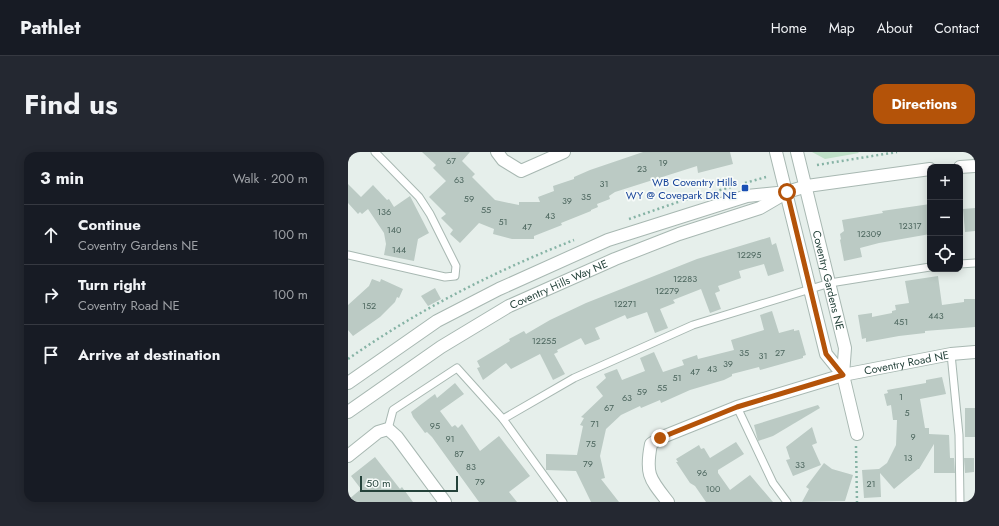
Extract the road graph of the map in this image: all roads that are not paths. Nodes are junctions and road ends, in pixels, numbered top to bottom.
1 (375, 152) edge
2 (497, 152) edge
3 (564, 152) edge
4 (776, 152) edge
5 (797, 152) edge
6 (975, 166) edge
7 (963, 167) edge
8 (927, 170) edge
9 (807, 186) junction
10 (787, 192) junction
11 (348, 255) edge
12 (975, 263) edge
13 (963, 264) edge
14 (927, 267) edge
15 (830, 283) junction
16 (810, 288) junction
17 (975, 352) edge
18 (951, 354) junction
19 (843, 375) junction
20 (348, 383) edge
21 (737, 407) junction
22 (348, 412) edge
23 (503, 419) junction
24 (388, 429) junction
25 (857, 434) road end
26 (348, 456) edge
27 (445, 502) edge
28 (563, 502) edge
29 (668, 502) edge
30 (787, 502) edge
31 (960, 502) edge

1 - 11 lane
2 - 3 street
4 - 10 street, Coventry Gardens NE
5 - 9 street, Coventry Gardens NE
6 - 7 street
8 - 9 street, Coventry Hills Way NE
9 - 10 street, Coventry Hills Way NE
9 - 15 street, Coventry Gardens NE
10 - 16 street, Coventry Gardens NE
10 - 20 street, Coventry Hills Way NE
10 - 22 street, Coventry Hills Way NE
12 - 13 lane
14 - 15 lane
15 - 16 lane
15 - 19 street, Coventry Gardens NE
16 - 19 street, Coventry Gardens NE
16 - 23 lane
17 - 18 street, Coventry Road NE
18 - 19 street, Coventry Road NE
18 - 31 lane
19 - 21 street, Coventry Road NE
19 - 25 street, Coventry Gardens NE
21 - 29 street, Coventry Road NE
21 - 30 lane
23 - 24 lane
23 - 28 lane
24 - 26 street
24 - 27 street

